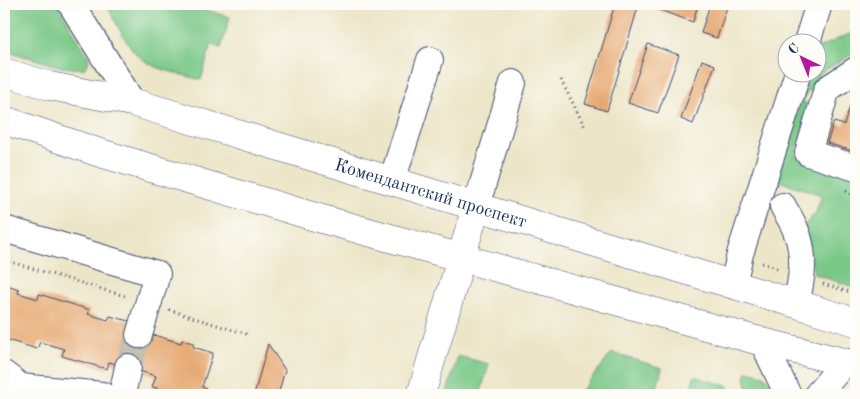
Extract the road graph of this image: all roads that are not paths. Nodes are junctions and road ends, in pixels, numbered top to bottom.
1 (71, 4) edge
2 (819, 4) edge
3 (810, 32) edge
4 (430, 60) dead end
5 (856, 70) edge
6 (4, 72) edge
7 (795, 82) edge
8 (513, 83) dead end
9 (132, 102) junction
10 (4, 120) edge
11 (856, 168) edge
12 (392, 182) junction
13 (476, 206) junction
14 (783, 206) dead end
15 (4, 229) edge
16 (461, 258) junction
17 (733, 284) junction
18 (796, 304) junction
19 (856, 322) edge
20 (139, 335) tunnel mouth
21 (762, 342) junction
22 (851, 364) edge
23 (128, 368) tunnel mouth
24 (4, 374) edge
25 (424, 386) edge
26 (102, 395) edge
27 (122, 395) edge
28 (406, 395) edge
29 (788, 395) edge
30 (818, 395) edge

1 - 9 street
2 - 3 street
4 - 12 street
5 - 11 street
6 - 9 main road, Комендантский проспект
7 - 17 street
8 - 13 street
9 - 12 main road, Комендантский проспект
10 - 16 main road
12 - 13 main road, Комендантский проспект
13 - 16 main road
13 - 17 main road, Комендантский проспект
14 - 18 street
15 - 20 street
16 - 21 main road
16 - 25 main road
17 - 18 main road, Комендантский проспект
18 - 19 main road, Комендантский проспект
21 - 22 main road
21 - 29 street
22 - 30 street
23 - 27 street
24 - 26 street
25 - 28 main road

